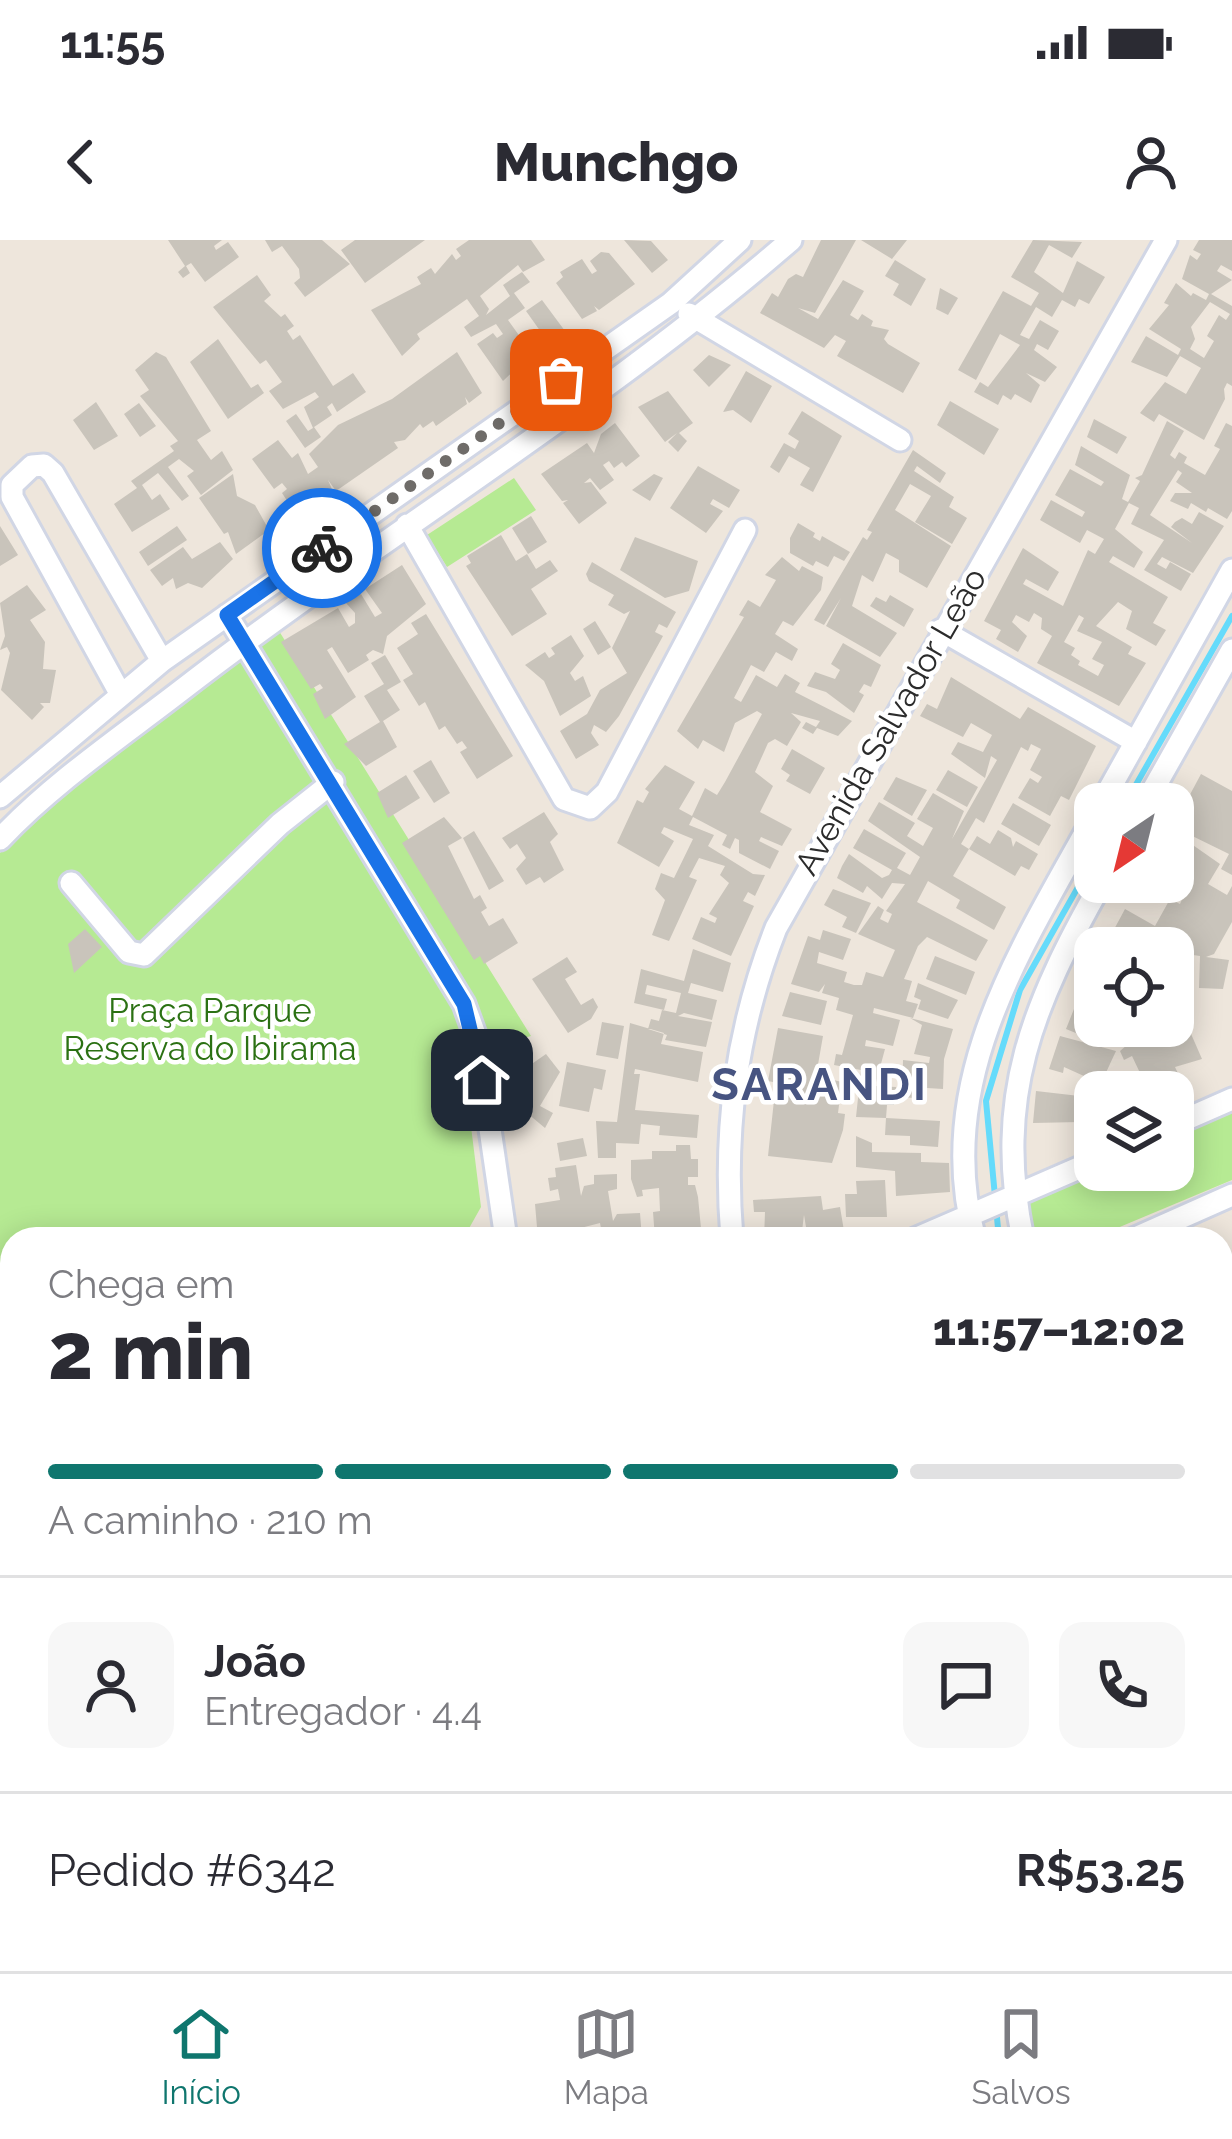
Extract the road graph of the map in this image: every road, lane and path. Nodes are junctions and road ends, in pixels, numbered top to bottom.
1 (740, 240) edge
2 (791, 240) edge
3 (1166, 240) edge
4 (670, 303) junction
5 (700, 320) junction
6 (900, 440) dead end
7 (406, 525) junction
8 (745, 530) dead end
9 (1232, 570) edge
10 (227, 615) junction
11 (941, 630) junction
12 (245, 642) junction
13 (1232, 650) edge
14 (162, 661) junction
15 (121, 695) junction
16 (69, 736) junction
17 (1136, 742) junction
18 (88, 763) junction
19 (333, 782) junction
20 (1113, 783) edge
21 (1157, 783) edge
22 (0, 797) edge
23 (0, 839) edge
24 (1074, 853) edge
25 (71, 883) dead end
26 (1091, 903) edge
27 (1232, 1099) edge
28 (1194, 1116) edge
29 (1074, 1169) edge
30 (1232, 1196) edge
31 (1010, 1198) junction
32 (974, 1214) junction
33 (504, 1227) edge
34 (732, 1227) edge
35 (943, 1227) edge
36 (975, 1227) edge
37 (1019, 1227) edge
38 (1161, 1227) edge

1 - 4 street
2 - 5 street
3 - 11 street, Avenida Salvador Leão
4 - 5 street
4 - 10 street
5 - 6 street
5 - 7 street
7 - 8 street
7 - 12 street
9 - 17 street
10 - 12 street
10 - 14 street
11 - 17 street
11 - 34 street, Avenida Salvador Leão
12 - 18 street
12 - 19 street
13 - 21 street
14 - 15 street
14 - 15 street
15 - 16 street
16 - 18 street
16 - 22 street
17 - 20 street
18 - 23 street
19 - 25 street
19 - 33 street
24 - 32 street
26 - 31 street
27 - 28 street
29 - 31 street
30 - 38 street
31 - 32 street
31 - 37 street
32 - 35 street
32 - 36 street

